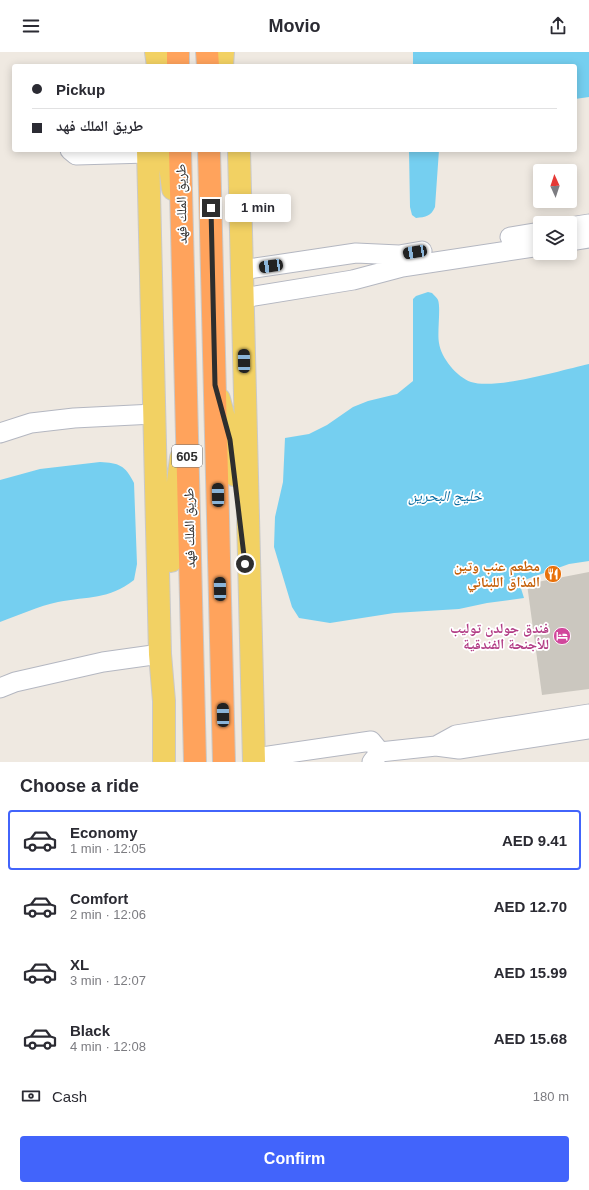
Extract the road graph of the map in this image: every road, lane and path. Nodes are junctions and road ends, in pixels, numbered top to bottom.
1 (146, 52) edge
2 (156, 52) edge
3 (178, 52) edge
4 (207, 52) edge
5 (223, 52) edge
6 (237, 52) edge
7 (146, 64) edge
8 (158, 64) edge
9 (178, 64) edge
10 (208, 64) edge
11 (222, 64) edge
12 (237, 64) edge
13 (72, 152) edge
14 (97, 152) edge
15 (155, 152) edge
16 (155, 152) edge
17 (180, 152) edge
18 (239, 152) edge
19 (210, 154) edge
20 (589, 224) edge
21 (577, 227) edge
22 (533, 233) edge
23 (589, 238) edge
24 (577, 240) edge
25 (533, 247) edge
26 (242, 270) junction
27 (183, 271) junction
28 (243, 298) junction
29 (215, 385) junction
30 (154, 414) junction
31 (186, 417) junction
32 (0, 433) edge
33 (250, 611) junction
34 (160, 654) junction
35 (0, 688) edge
36 (164, 701) junction
37 (589, 714) edge
38 (589, 729) edge
39 (436, 754) edge
40 (376, 757) edge
41 (254, 760) edge
42 (164, 762) edge
43 (195, 762) edge
44 (224, 762) edge

1 - 7 main road
2 - 8 main road
3 - 9 highway
4 - 10 highway
5 - 11 main road
6 - 12 main road
13 - 14 street
15 - 27 main road
16 - 30 main road
17 - 27 highway, طريق الملك فهد / 605
18 - 26 main road
19 - 29 highway, طريق الملك فهد / 605
20 - 21 street
22 - 26 street
23 - 24 street
25 - 28 street
26 - 28 main road
27 - 31 highway, طريق الملك فهد / 605
28 - 33 main road
29 - 33 main road
29 - 44 highway, طريق الملك فهد / 605
30 - 32 street
30 - 34 main road
31 - 36 main road
31 - 43 highway, طريق الملك فهد / 605
33 - 41 main road
34 - 35 street
34 - 36 main road
36 - 42 main road
37 - 39 street
38 - 39 street
39 - 40 street
40 - 41 street

